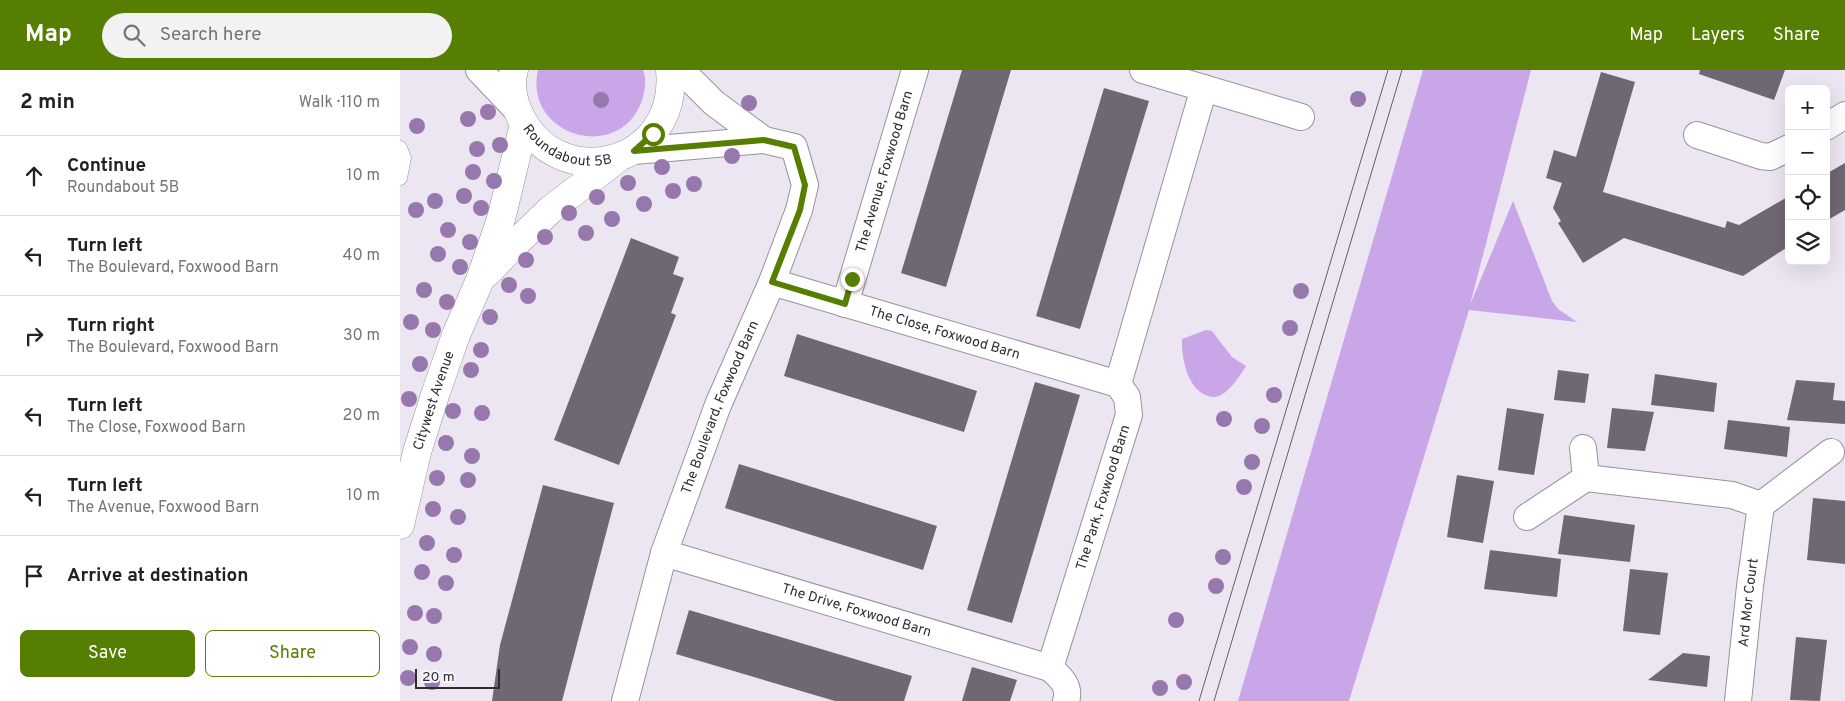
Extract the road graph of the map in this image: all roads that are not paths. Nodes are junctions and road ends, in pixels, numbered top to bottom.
1 (479, 70) edge
2 (514, 70) edge
3 (670, 70) edge
4 (681, 70) edge
5 (915, 70) edge
6 (1143, 70) edge
7 (1204, 88) junction
8 (1845, 115) edge
9 (1301, 117) dead end
10 (521, 118) junction
11 (1830, 124) edge
12 (1697, 135) dead end
13 (764, 140) junction
14 (400, 148) edge
15 (1785, 150) edge
16 (627, 154) junction
17 (400, 178) edge
18 (480, 280) junction
19 (772, 282) junction
20 (845, 304) junction
21 (1118, 384) junction
22 (1583, 448) dead end
23 (1831, 452) dead end
24 (1586, 478) junction
25 (1761, 505) junction
26 (1528, 517) dead end
27 (400, 525) edge
28 (664, 553) junction
29 (1050, 668) junction
30 (625, 701) edge
31 (1066, 701) edge
32 (1738, 701) edge

1 - 10 street
2 - 10 main road, Roundabout 5B
3 - 16 main road, Roundabout 5B
4 - 13 street, The Boulevard, Foxwood Barn
5 - 20 street, The Avenue, Foxwood Barn
6 - 7 street
7 - 9 street
7 - 21 street
8 - 11 street
10 - 16 main road, Roundabout 5B
10 - 18 main road, Citywest Avenue
12 - 15 street
13 - 16 street, The Boulevard, Foxwood Barn
13 - 19 street, The Boulevard, Foxwood Barn
14 - 17 lane
16 - 18 main road, Citywest Avenue
18 - 27 main road, Citywest Avenue
19 - 20 street, The Close, Foxwood Barn
19 - 28 street, The Boulevard, Foxwood Barn
20 - 21 street, The Close, Foxwood Barn
21 - 29 street, The Park, Foxwood Barn
22 - 24 street
23 - 25 street
24 - 25 street
24 - 26 street
25 - 32 street, Ard Mor Court
28 - 29 street, The Drive, Foxwood Barn
28 - 30 street, The Boulevard, Foxwood Barn
29 - 31 street

